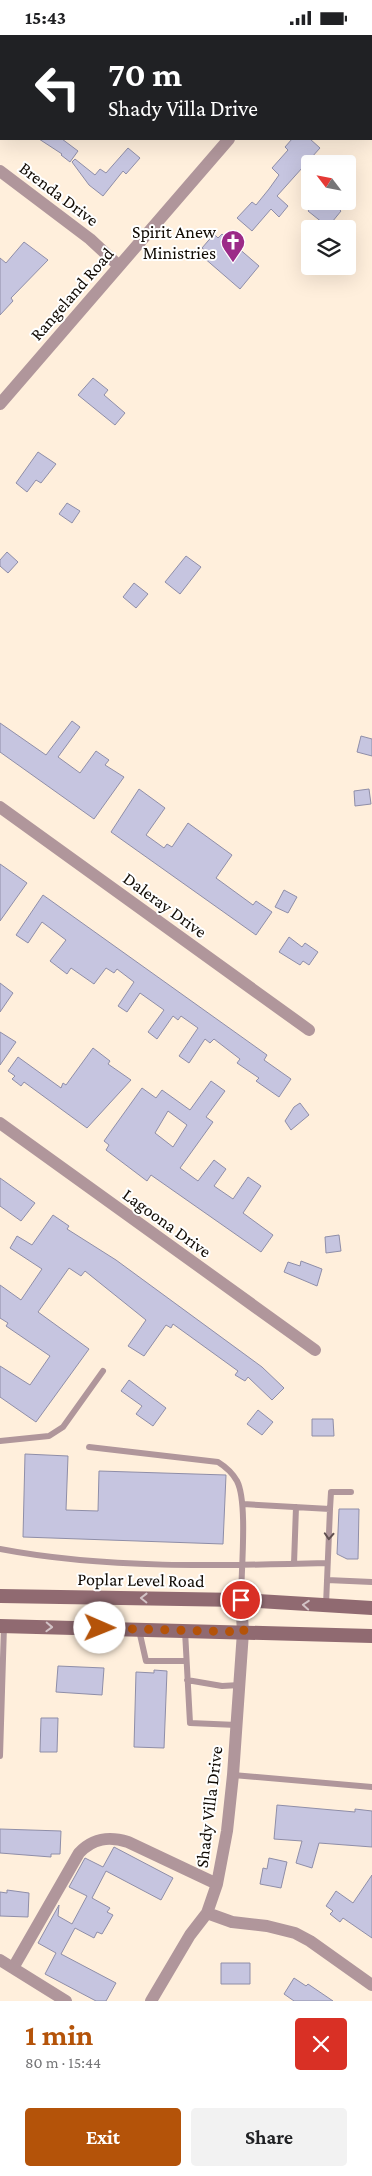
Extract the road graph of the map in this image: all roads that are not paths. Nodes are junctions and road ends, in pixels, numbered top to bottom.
1 (229, 140) edge
2 (0, 171) edge
3 (119, 266) junction
4 (0, 405) edge
5 (0, 807) edge
6 (309, 1030) dead end
7 (0, 1123) edge
8 (315, 1350) dead end
9 (103, 1371) dead end
10 (0, 1441) edge
11 (89, 1447) dead end
12 (352, 1492) dead end
13 (243, 1504) junction
14 (296, 1507) junction
15 (330, 1509) junction
16 (0, 1549) edge
17 (327, 1563) junction
18 (294, 1564) junction
19 (241, 1565) junction
20 (327, 1580) junction
21 (372, 1582) edge
22 (0, 1596) edge
23 (241, 1600) junction
24 (326, 1606) junction
25 (372, 1607) edge
26 (2, 1626) edge
27 (138, 1629) junction
28 (185, 1631) junction
29 (244, 1632) junction
30 (372, 1636) edge
31 (186, 1661) junction
32 (187, 1680) junction
33 (240, 1685) junction
34 (236, 1725) junction
35 (0, 1756) edge
36 (232, 1775) junction
37 (372, 1787) edge
38 (217, 1884) junction
39 (207, 1913) junction
40 (0, 1960) edge
41 (13, 1968) junction
42 (372, 1985) edge
43 (66, 2001) edge
44 (151, 2001) edge

1 - 3 street, Rangeland Road
2 - 3 street, Brenda Drive
3 - 4 street, Rangeland Road
5 - 6 street, Daleray Drive
7 - 8 street, Lagoona Drive
9 - 10 lane
11 - 13 lane
12 - 15 lane
13 - 14 lane
13 - 19 lane
14 - 15 lane
14 - 18 lane
15 -> 17 lane
16 - 19 lane
17 - 18 lane
17 - 20 lane
18 - 19 lane
19 - 23 lane
20 - 21 lane
20 - 24 lane
23 -> 22 main road, Poplar Level Road
24 -> 23 main road, Poplar Level Road
23 - 29 street, Shady Villa Drive
24 - 25 main road, Poplar Level Road
26 -> 27 main road
26 - 35 lane
27 - 28 main road
27 - 31 lane
28 - 29 main road
28 - 31 lane
29 - 30 main road
29 - 33 street, Shady Villa Drive
31 - 32 lane
32 - 33 lane
32 - 34 lane
33 - 34 street, Shady Villa Drive
34 - 36 street, Shady Villa Drive
36 - 37 lane
36 - 38 street, Shady Villa Drive
38 - 39 street, Shady Villa Drive
38 - 41 street
39 - 42 street
39 - 44 street, Shady Villa Drive
40 - 41 street
41 - 43 street

